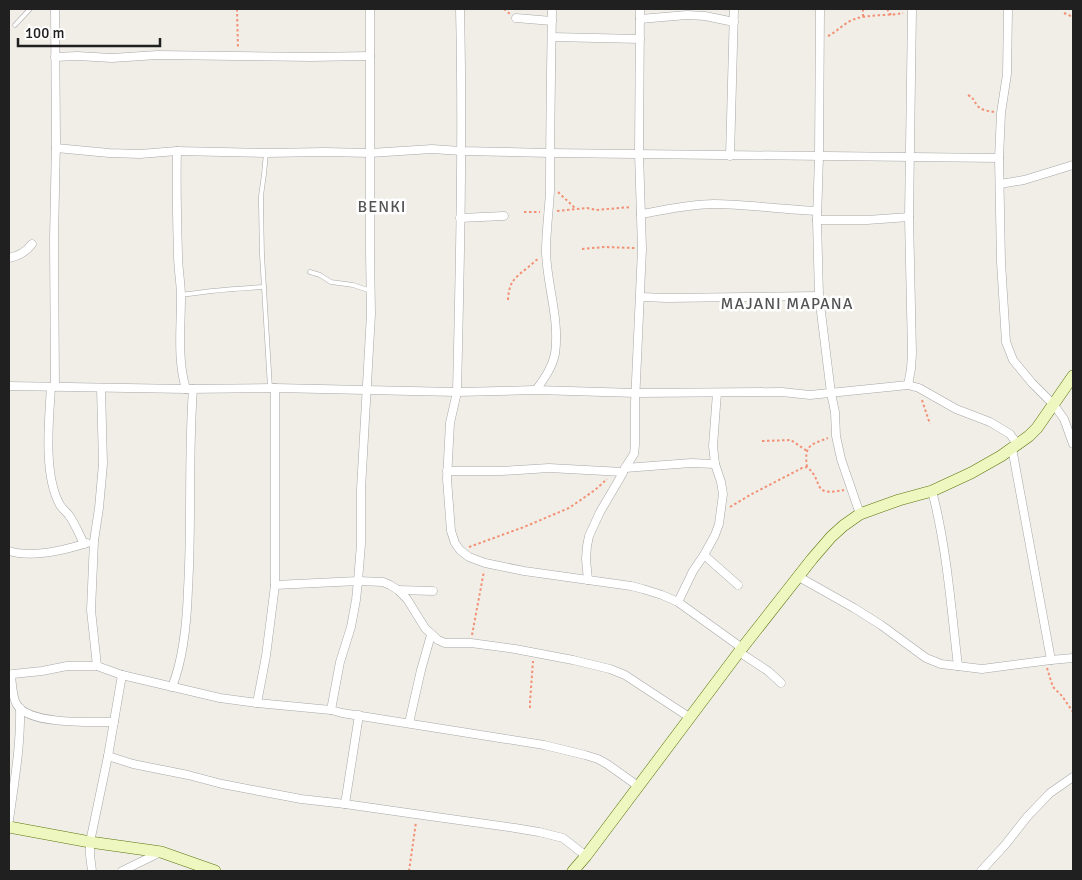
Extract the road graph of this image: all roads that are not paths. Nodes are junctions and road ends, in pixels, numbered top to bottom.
1 (30, 9) edge
2 (55, 9) edge
3 (370, 9) edge
4 (460, 9) edge
5 (552, 9) edge
6 (640, 9) edge
7 (734, 9) edge
8 (820, 9) edge
9 (1008, 9) edge
10 (912, 10) edge
11 (516, 18) dead end
12 (640, 19) junction
13 (552, 21) junction
14 (734, 22) junction
15 (15, 25) dead end
16 (552, 37) junction
17 (640, 39) junction
18 (370, 56) junction
19 (55, 57) junction
20 (56, 148) junction
21 (177, 151) junction
22 (461, 151) junction
23 (266, 153) junction
24 (370, 153) junction
25 (549, 153) junction
26 (639, 154) junction
27 (730, 156) junction
28 (819, 156) junction
29 (910, 157) junction
30 (999, 158) junction
31 (1073, 165) edge
32 (1000, 184) junction
33 (641, 210) junction
34 (504, 216) dead end
35 (817, 216) junction
36 (909, 217) junction
37 (460, 218) junction
38 (32, 244) dead end
39 (9, 258) edge
40 (310, 272) dead end
41 (264, 286) junction
42 (371, 291) junction
43 (181, 295) junction
44 (819, 296) junction
45 (641, 297) junction
46 (1073, 376) edge
47 (908, 385) junction
48 (9, 386) edge
49 (53, 387) junction
50 (101, 388) junction
51 (272, 388) junction
52 (190, 389) junction
53 (367, 390) junction
54 (536, 390) junction
55 (457, 392) junction
56 (636, 392) junction
57 (717, 393) junction
58 (830, 393) junction
59 (1054, 404) junction
60 (1073, 444) edge
61 (1014, 446) junction
62 (715, 464) junction
63 (622, 470) junction
64 (447, 471) junction
65 (932, 491) junction
66 (860, 514) junction
67 (94, 541) junction
68 (84, 544) junction
69 (9, 551) edge
70 (704, 555) junction
71 (799, 577) junction
72 (588, 580) junction
73 (358, 582) junction
74 (275, 585) junction
75 (738, 585) dead end
76 (398, 590) junction
77 (433, 591) dead end
78 (678, 602) junction
79 (431, 634) junction
80 (741, 650) junction
81 (1073, 658) edge
82 (1048, 660) junction
83 (9, 665) edge
84 (97, 666) junction
85 (958, 666) junction
86 (11, 675) edge
87 (122, 675) junction
88 (781, 683) dead end
89 (172, 687) junction
90 (257, 703) junction
91 (20, 708) junction
92 (331, 710) junction
93 (359, 715) junction
94 (689, 717) junction
95 (114, 722) junction
96 (409, 723) junction
97 (108, 756) junction
98 (1073, 777) edge
99 (638, 786) junction
100 (345, 804) junction
101 (9, 820) edge
102 (9, 827) edge
103 (90, 842) junction
104 (161, 852) junction
105 (586, 856) junction
106 (92, 871) edge
107 (122, 871) edge
108 (215, 871) edge
109 (573, 871) edge
110 (981, 871) edge

1 - 15 lane
2 - 19 street
3 - 18 street
4 - 22 street
5 - 13 street
6 - 12 street
7 - 14 street
8 - 28 street
9 - 30 street
10 - 29 street
11 - 13 street
12 - 14 street
12 - 17 street
13 - 16 street
14 - 27 street
16 - 17 street
16 - 25 street
17 - 26 street
18 - 19 street
18 - 24 street
19 - 20 street
20 - 21 street
20 - 49 street
21 - 23 street
21 - 43 street
22 - 24 street
22 - 25 street
22 - 37 street
23 - 24 street
23 - 41 lane
24 - 42 street
25 - 26 street
25 - 54 street
26 - 27 street
26 - 33 street
27 - 28 street
28 - 29 street
28 - 35 street
29 - 30 street
29 - 36 street
30 - 32 street
31 - 32 street
32 - 59 street
33 - 35 street
33 - 45 street
34 - 37 street
35 - 36 street
35 - 44 street
36 - 47 street
37 - 55 street
38 - 39 street
40 - 42 lane
41 - 43 lane
41 - 51 lane
42 - 53 street
43 - 52 street
44 - 45 street
44 - 58 street
45 - 56 street
46 - 59 main road
47 - 58 street
47 - 61 street
48 - 49 street
49 - 50 street
49 - 68 street
50 - 52 street
50 - 67 street
51 - 52 street
51 - 53 street
51 - 74 street
52 - 89 street
53 - 55 street
53 - 73 street
54 - 55 street
54 - 56 street
55 - 64 street
56 - 57 street
56 - 63 street
57 - 58 street
57 - 62 street
58 - 66 street
59 - 60 street
59 - 61 main road
61 - 65 main road
61 - 82 street
62 - 63 street
62 - 70 street
63 - 64 street
63 - 72 street
64 - 72 street
65 - 66 main road
65 - 85 street
66 - 71 main road
67 - 68 street
67 - 84 street
68 - 69 street
70 - 75 street
70 - 78 street
71 - 80 main road
71 - 85 street
72 - 78 street
73 - 74 street
73 - 76 street
73 - 92 street
74 - 90 street
76 - 77 street
76 - 79 street
78 - 80 street
79 - 94 street
79 - 96 street
80 - 88 street
80 - 94 main road
81 - 82 street
82 - 85 street
83 - 86 street
84 - 86 street
84 - 87 street
86 - 91 street
87 - 89 street
87 - 95 street
89 - 90 street
90 - 92 street
91 - 95 street
91 - 101 street
92 - 93 street
93 - 96 street
93 - 100 street
94 - 99 main road
95 - 97 street
96 - 99 street
97 - 100 street
97 - 103 street
98 - 110 street
99 - 105 main road
100 - 105 street
102 - 103 main road
103 - 104 main road
103 - 106 street
104 - 107 street
104 - 108 main road
105 - 109 main road

